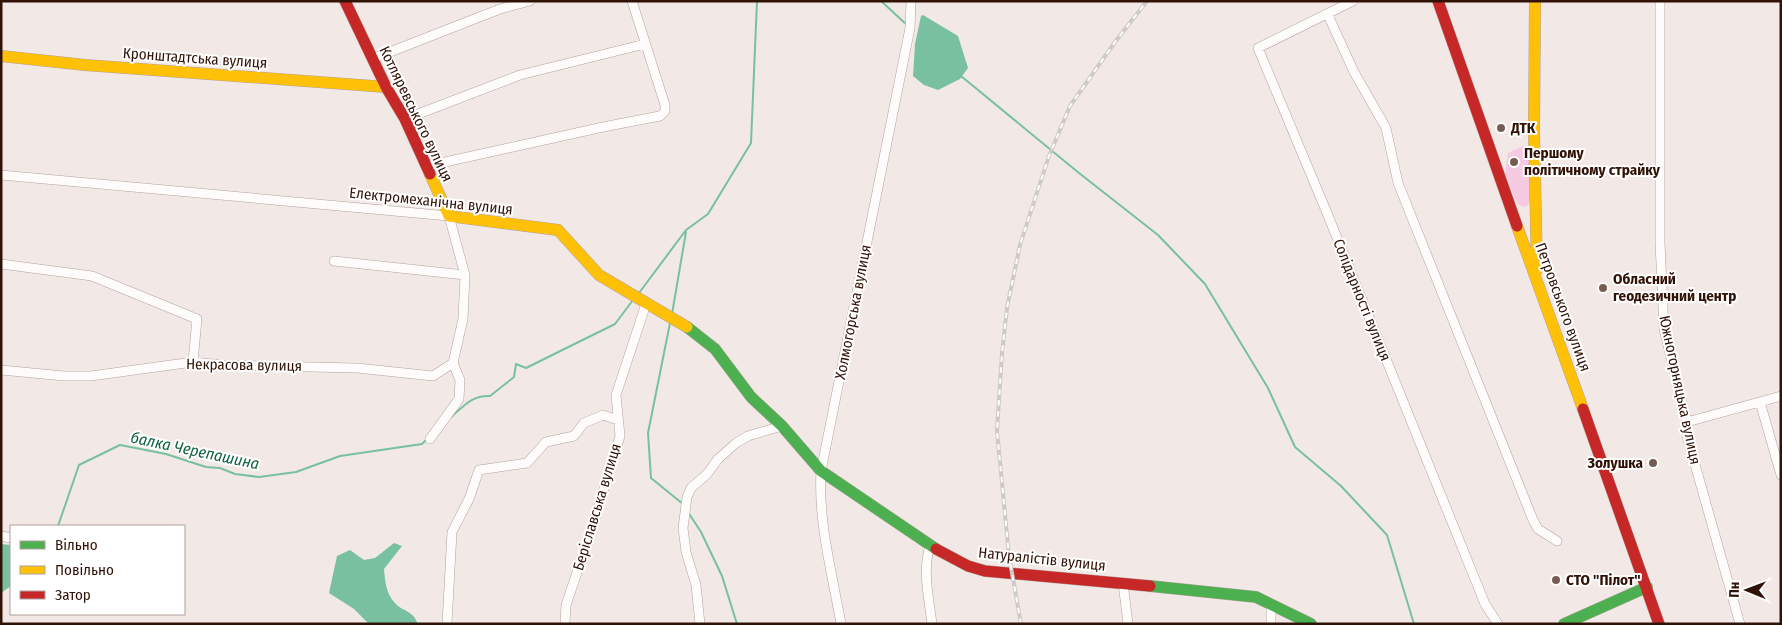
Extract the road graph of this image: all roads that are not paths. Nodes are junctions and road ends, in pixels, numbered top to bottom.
1 (345, 1) edge
2 (530, 1) edge
3 (632, 1) edge
4 (911, 1) edge
5 (1353, 1) edge
6 (1438, 1) edge
7 (1536, 1) edge
8 (1660, 1) edge
9 (1328, 14) junction
10 (645, 44) junction
11 (1, 56) edge
12 (372, 59) junction
13 (386, 87) junction
14 (405, 119) junction
15 (427, 166) junction
16 (1, 176) edge
17 (448, 216) junction
18 (334, 261) dead end
19 (1, 264) edge
20 (465, 275) junction
21 (1537, 282) junction
22 (646, 304) junction
23 (194, 362) junction
24 (453, 364) junction
25 (1, 370) edge
26 (1781, 396) edge
27 (1760, 402) junction
28 (618, 420) junction
29 (1687, 422) junction
30 (782, 426) junction
31 (430, 439) dead end
32 (821, 471) junction
33 (1781, 476) edge
34 (1557, 541) dead end
35 (930, 546) junction
36 (1123, 583) junction
37 (1647, 587) junction
38 (1271, 604) junction
39 (447, 624) edge
40 (565, 624) edge
41 (700, 624) edge
42 (842, 624) edge
43 (932, 624) edge
44 (1128, 624) edge
45 (1271, 624) edge
46 (1311, 624) edge
47 (1498, 624) edge
48 (1564, 624) edge
49 (1659, 624) edge
50 (1740, 624) edge

1 - 12 street, Котляревського вулиця
2 - 12 street
3 - 10 street
4 - 32 street, Холмогорська вулиця
5 - 9 street, Солідарності вулиця
6 - 21 street, Петровського вулиця
7 - 21 street
8 - 29 street, Южногорняцька вулиця
9 - 34 street
9 - 47 street, Солідарності вулиця
10 - 14 street
10 - 15 street
11 - 13 street, Кронштадтська вулиця
12 - 13 street, Котляревського вулиця
13 - 14 street, Котляревського вулиця
14 - 15 street, Котляревського вулиця
15 - 17 street, Котляревського вулиця
16 - 17 street, Електромеханічна вулиця
17 - 20 street, Котляревського вулиця
17 - 22 street, Електромеханічна вулиця
18 - 20 street
19 - 23 street
20 - 24 street, Котляревського вулиця
21 - 37 street, Петровського вулиця
22 - 28 street, Беріславська вулиця
22 - 30 street, Електромеханічна вулиця
23 - 24 street, Некрасова вулиця
23 - 25 street, Некрасова вулиця
24 - 31 street, Котляревського вулиця
26 - 27 street
27 - 29 street
27 - 33 street
28 - 39 street
28 - 40 street, Беріславська вулиця
29 - 50 street, Южногорняцька вулиця
30 - 32 street, Натуралістів вулиця
30 - 41 street
32 - 35 street, Натуралістів вулиця
32 - 42 street, Холмогорська вулиця
35 - 36 street, Натуралістів вулиця
35 - 43 street
36 - 38 street, Натуралістів вулиця
36 - 44 street
37 - 48 street
37 - 49 street, Петровського вулиця
38 - 45 street
38 - 46 street, Натуралістів вулиця

